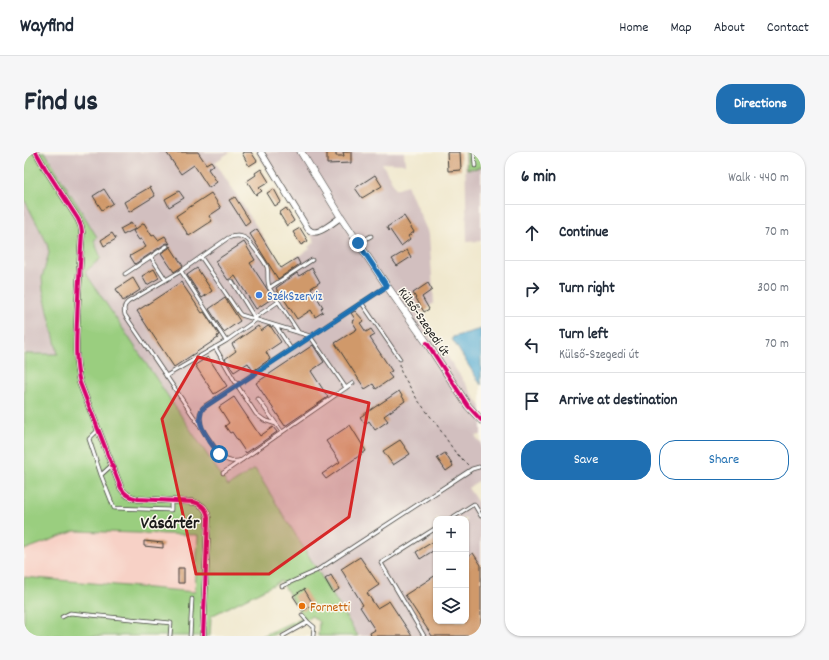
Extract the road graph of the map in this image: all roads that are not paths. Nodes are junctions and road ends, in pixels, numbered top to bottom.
1 (36, 152) edge
2 (261, 152) edge
3 (301, 152) edge
4 (474, 152) edge
5 (474, 166) dead end
6 (341, 217) junction
7 (371, 236) dead end
8 (358, 243) junction
9 (168, 246) dead end
10 (150, 257) junction
11 (201, 257) junction
12 (312, 260) dead end
13 (181, 271) junction
14 (125, 274) dead end
15 (166, 280) junction
16 (232, 281) dead end
17 (387, 286) junction
18 (269, 288) junction
19 (278, 302) junction
20 (361, 302) junction
21 (254, 319) junction
22 (276, 326) junction
23 (299, 333) junction
24 (310, 336) junction
25 (226, 341) junction
26 (215, 348) junction
27 (291, 349) junction
28 (400, 359) road end
29 (166, 376) junction
30 (353, 383) dead end
31 (237, 385) junction
32 (346, 388) junction
33 (258, 399) dead end
34 (481, 420) edge
35 (276, 424) junction
36 (201, 428) junction
37 (98, 430) junction
38 (282, 432) junction
39 (242, 460) junction
40 (112, 465) junction
41 (479, 467) dead end
42 (223, 473) dead end
43 (101, 476) junction
44 (140, 499) junction
45 (171, 501) junction
46 (140, 509) junction
47 (455, 516) edge
48 (481, 516) edge
49 (433, 530) edge
50 (282, 586) dead end
51 (192, 599) dead end
52 (302, 615) dead end
53 (62, 617) dead end
54 (308, 622) junction
55 (170, 636) edge
56 (190, 636) edge
57 (203, 636) edge
58 (283, 636) edge
59 (313, 636) edge
60 (424, 636) edge

1 - 37 street
2 - 6 street
3 - 6 street, Külső-Szegedi út
4 - 5 lane
6 - 8 street, Külső-Szegedi út
7 - 8 lane
8 - 17 street, Külső-Szegedi út
9 - 10 lane
10 - 14 lane
10 - 15 lane
11 - 13 lane
11 - 18 lane
11 - 21 lane
12 - 18 lane
13 - 15 lane
13 - 25 lane
15 - 29 lane
16 - 21 lane
17 - 20 lane
17 - 34 street, Külső-Szegedi út
18 - 19 lane
19 - 21 lane
19 - 23 lane
20 - 24 lane
20 - 28 lane
21 - 22 lane
21 - 25 lane
22 - 23 lane
22 - 27 lane
23 - 24 lane
24 - 27 lane
24 - 32 lane
25 - 26 lane
26 - 29 lane
26 - 31 lane
27 - 31 lane
29 - 36 lane
30 - 32 lane
31 - 35 lane
31 - 36 lane
32 - 38 lane
33 - 35 lane
35 - 38 lane
36 - 39 lane
37 - 40 street
37 - 43 lane
38 - 39 lane
39 - 42 lane
40 - 43 lane
40 - 44 street
41 - 50 lane
43 - 46 lane
44 - 45 street
44 - 46 lane
45 - 46 lane
45 - 57 street
47 - 48 lane
49 - 60 lane
51 - 56 lane
52 - 54 lane
53 - 55 lane
54 - 58 lane
54 - 59 lane

